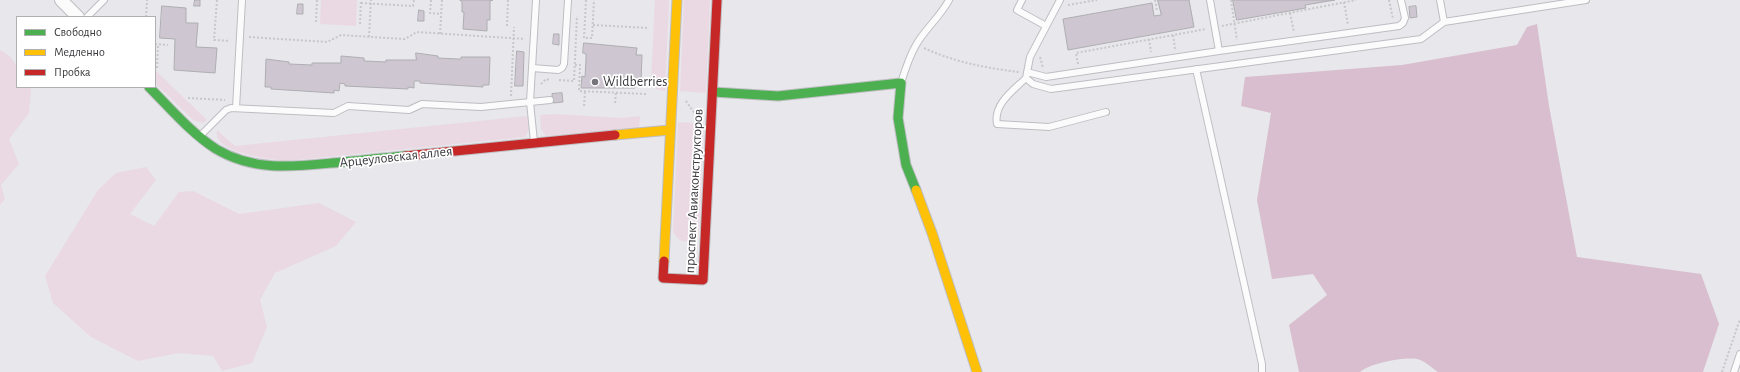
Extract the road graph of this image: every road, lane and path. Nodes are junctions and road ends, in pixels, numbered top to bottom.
1 (61, 0) edge
2 (104, 0) edge
3 (147, 0) edge
4 (217, 0) edge
5 (242, 0) edge
6 (318, 0) edge
7 (371, 0) edge
8 (414, 0) edge
9 (430, 0) edge
10 (442, 0) edge
11 (508, 0) edge
12 (536, 0) edge
13 (568, 0) edge
14 (586, 0) edge
15 (594, 0) edge
16 (677, 0) edge
17 (717, 0) edge
18 (948, 0) edge
19 (1022, 0) edge
20 (1060, 0) edge
21 (1097, 0) edge
22 (1154, 0) edge
23 (1210, 0) edge
24 (1231, 0) edge
25 (1390, 0) edge
26 (1401, 0) edge
27 (1440, 0) edge
28 (1586, 0) edge
29 (361, 2) edge
30 (1344, 2) dead end
31 (371, 4) junction
32 (1065, 6) dead end
33 (1157, 11) dead end
34 (1290, 13) dead end
35 (441, 14) junction
36 (77, 16) edge
37 (88, 16) edge
38 (146, 16) edge
39 (316, 22) dead end
40 (1444, 22) junction
41 (360, 24) dead end
42 (592, 25) junction
43 (507, 26) dead end
44 (1046, 26) junction
45 (514, 27) dead end
46 (1394, 27) junction
47 (649, 28) dead end
48 (440, 34) junction
49 (1350, 34) junction
50 (1173, 35) dead end
51 (369, 37) junction
52 (514, 38) junction
53 (240, 39) junction
54 (533, 39) junction
55 (1149, 39) dead end
56 (1295, 41) junction
57 (157, 44) edge
58 (916, 44) junction
59 (168, 45) dead end
60 (1239, 48) junction
61 (1218, 51) junction
62 (1040, 54) dead end
63 (1176, 57) junction
64 (1153, 61) junction
65 (575, 65) dead end
66 (157, 68) dead end
67 (532, 68) junction
68 (1196, 69) junction
69 (1026, 75) junction
70 (1046, 77) junction
71 (901, 83) junction
72 (151, 88) edge
73 (585, 91) junction
74 (616, 92) junction
75 (713, 92) junction
76 (646, 94) dead end
77 (511, 95) junction
78 (504, 96) dead end
79 (188, 98) dead end
80 (550, 100) dead end
81 (679, 100) dead end
82 (236, 101) junction
83 (530, 102) junction
84 (615, 103) dead end
85 (510, 104) junction
86 (584, 106) dead end
87 (236, 108) junction
88 (1106, 112) dead end
89 (704, 118) dead end
90 (670, 130) junction
91 (200, 136) junction
92 (534, 144) junction
93 (1740, 320) edge
94 (1740, 354) edge
95 (976, 372) edge
96 (1262, 372) edge
97 (1722, 372) edge
98 (1734, 372) edge

1 - 36 street
2 - 37 lane
3 - 38 path
4 - 53 path
5 - 53 lane
6 - 39 path
7 - 31 path
8 - 31 path
9 - 35 path
10 - 35 path
11 - 43 path
12 - 54 lane
13 - 67 lane
14 - 42 path
15 - 42 path
16 - 90 street, проспект Авиаконструкторов
17 - 75 street, проспект Авиаконструкторов
18 - 58 lane
19 - 44 lane
20 - 44 lane
21 - 32 path
22 - 33 path
23 - 61 lane
24 - 60 path
25 - 46 path
26 - 46 lane
27 - 40 lane
28 - 40 lane
29 - 31 path
29 - 41 path
30 - 49 path
31 - 51 path
34 - 56 path
35 - 48 path
40 - 68 lane
42 - 47 path
44 - 69 lane
45 - 52 path
46 - 49 lane
48 - 51 path
48 - 52 path
49 - 56 lane
50 - 63 path
51 - 53 path
52 - 54 path
52 - 77 path
53 - 82 lane
54 - 67 lane
55 - 64 path
56 - 60 lane
57 - 59 path
57 - 66 path
58 - 69 path
58 - 71 lane
60 - 61 lane
61 - 63 lane
62 - 70 path
63 - 64 lane
64 - 70 lane
65 - 73 path
67 - 83 lane
68 - 69 lane
68 - 96 lane
69 - 70 lane
69 - 88 lane
71 - 75 street
71 - 95 street
72 - 91 street, Арцеуловская аллея
73 - 74 path
73 - 86 path
74 - 76 path
74 - 84 path
75 - 90 street, проспект Авиаконструкторов
77 - 78 path
77 - 85 path
79 - 82 path
80 - 83 lane
81 - 89 path
82 - 87 lane
83 - 85 lane
83 - 92 lane
85 - 87 lane
87 - 91 lane
90 - 92 street, Арцеуловская аллея
91 - 92 street, Арцеуловская аллея
93 - 97 path
94 - 98 lane

